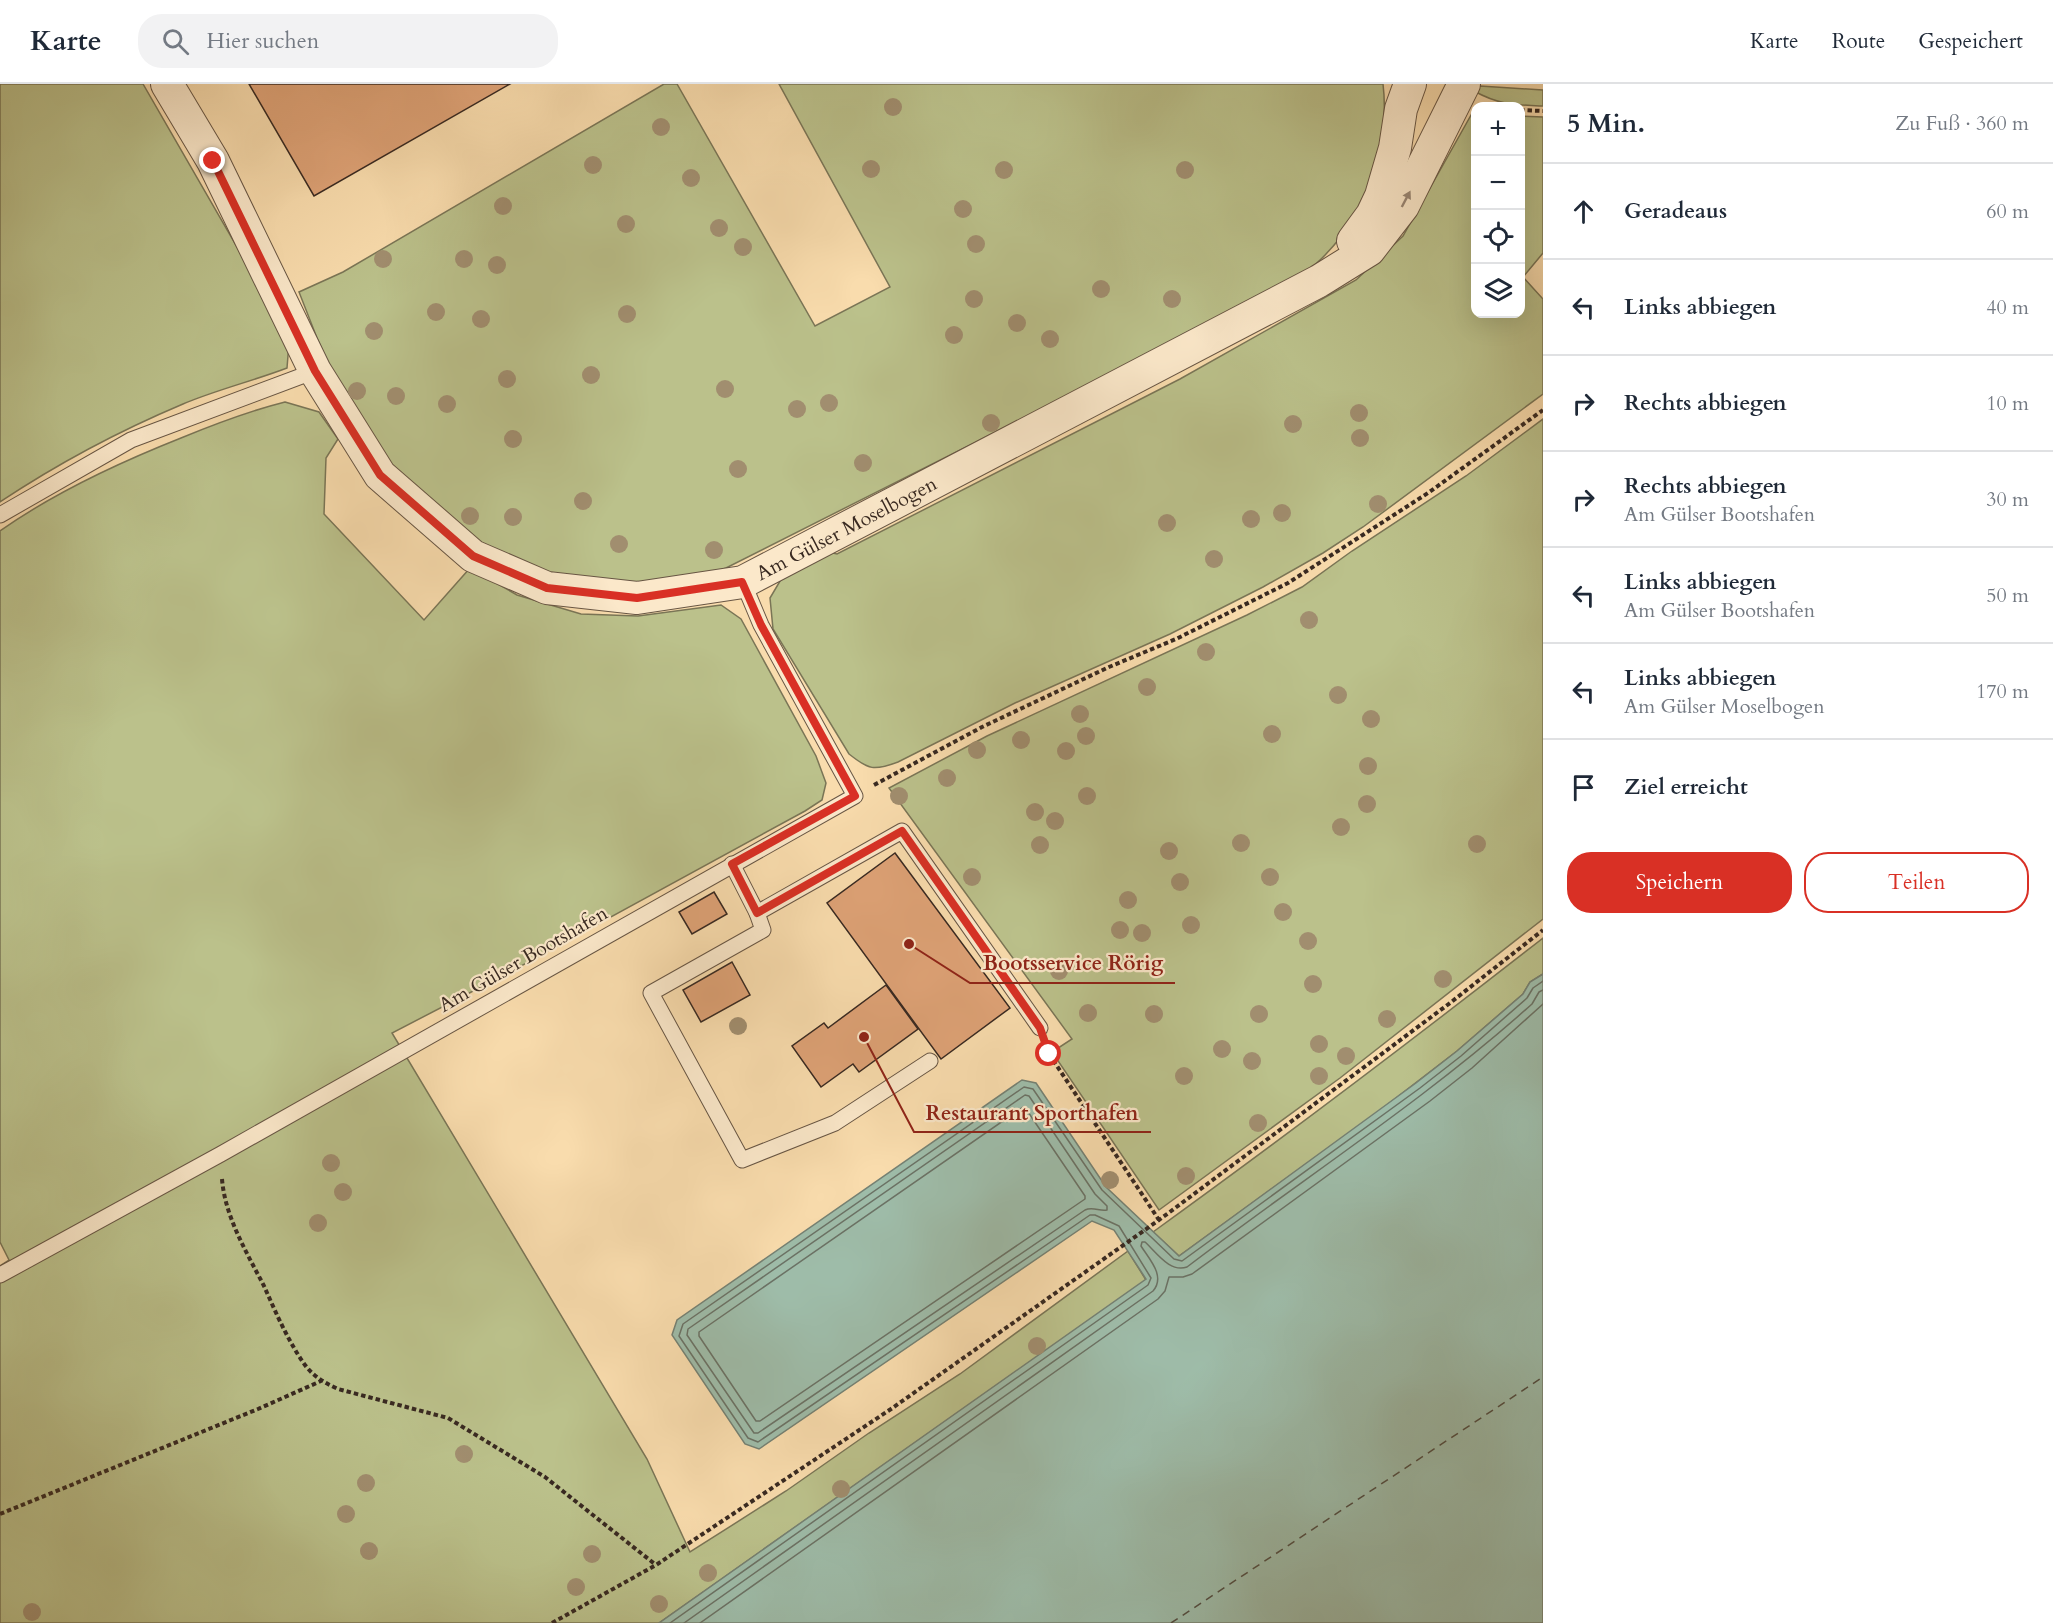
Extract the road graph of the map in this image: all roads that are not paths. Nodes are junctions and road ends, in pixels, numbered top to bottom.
1 (167, 84) edge
2 (1464, 84) edge
3 (1401, 92) edge
4 (1319, 281) junction
5 (315, 371) junction
6 (0, 515) edge
7 (742, 582) junction
8 (732, 864) junction
9 (757, 913) junction
10 (1040, 1028) road end
11 (930, 1060) dead end
12 (0, 1275) edge

1 - 5 street, Am Gülser Moselbogen
4 -> 2 street, Am Gülser Moselbogen
3 - 4 street, Am Gülser Moselbogen
4 - 7 street, Am Gülser Moselbogen
5 - 6 lane
5 - 7 street, Am Gülser Moselbogen
7 - 8 lane, Am Gülser Bootshafen
8 - 9 lane
8 - 12 lane, Am Gülser Bootshafen
9 - 10 lane
9 - 11 lane

